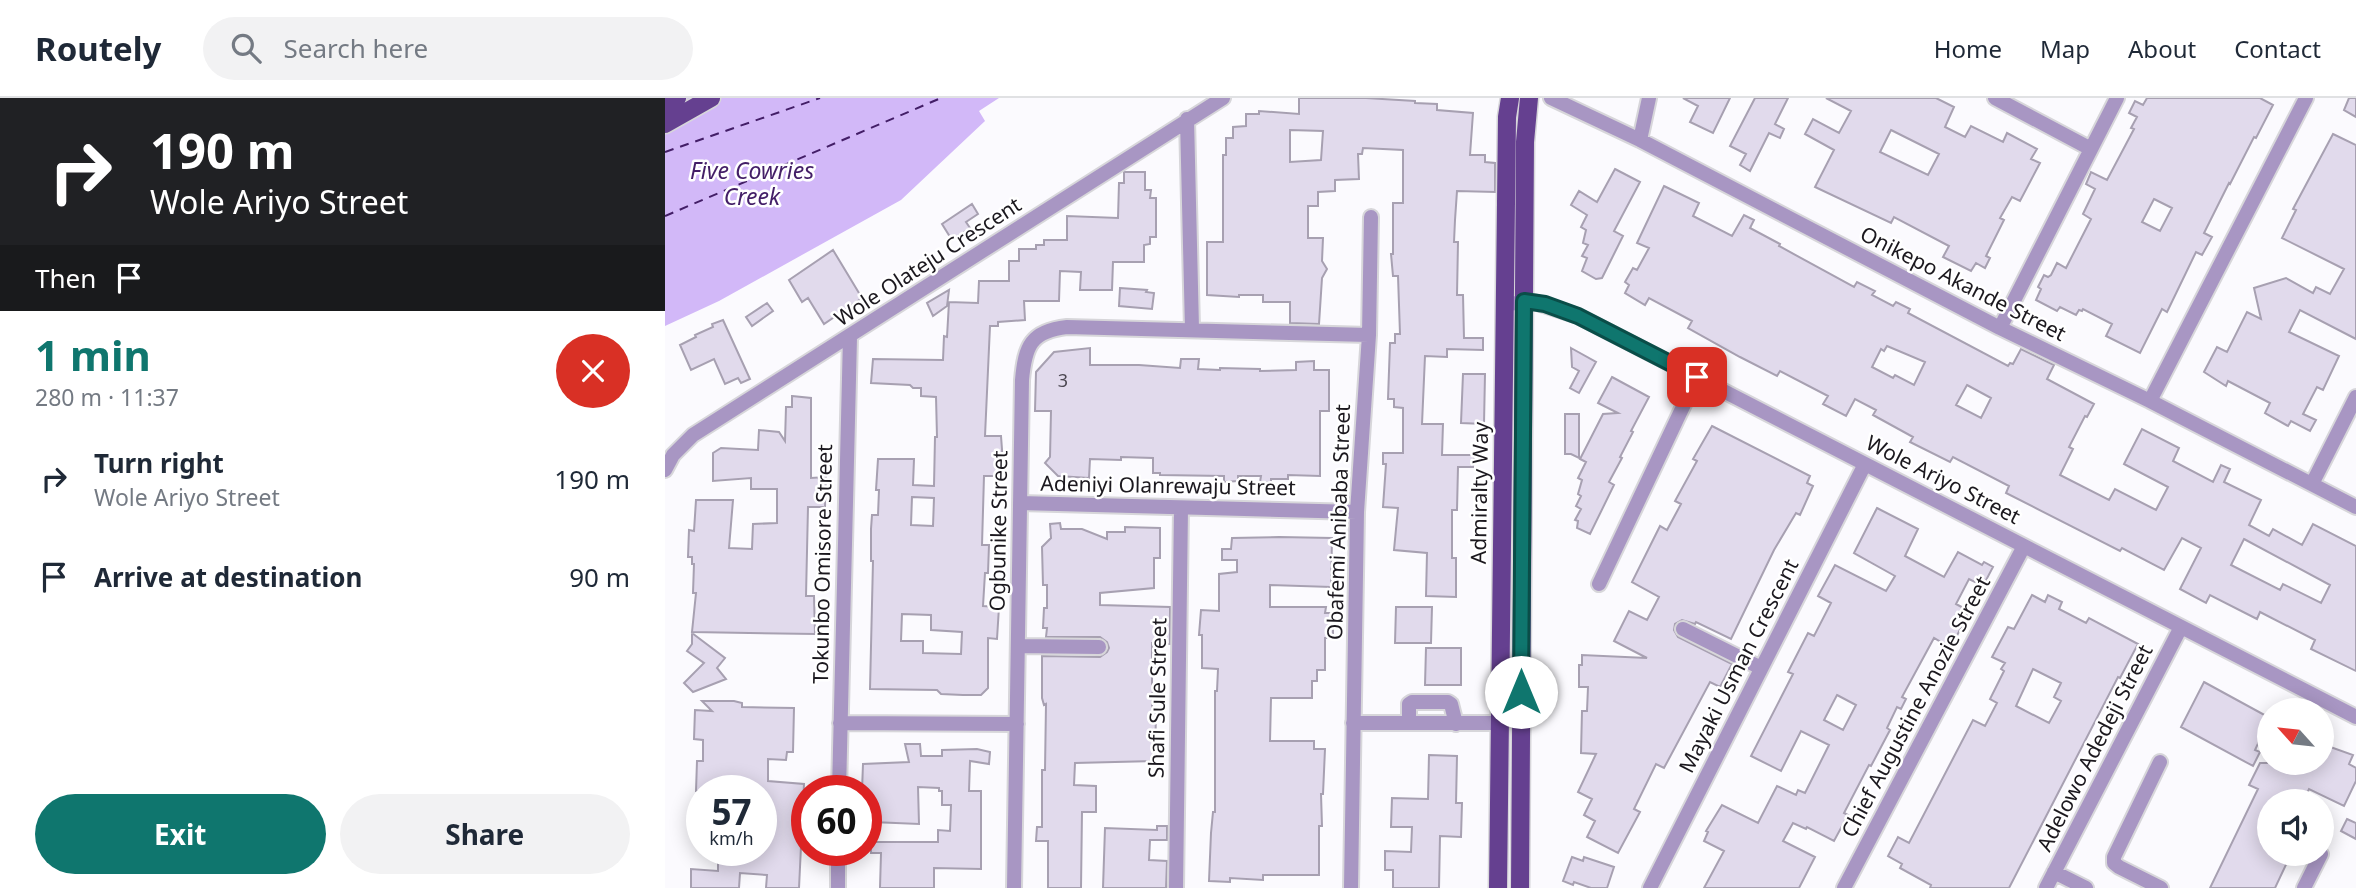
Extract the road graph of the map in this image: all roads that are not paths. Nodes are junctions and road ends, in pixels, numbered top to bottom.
1 (677, 98) edge
2 (711, 98) edge
3 (1223, 98) edge
4 (1510, 98) edge
5 (1529, 98) edge
6 (1551, 98) edge
7 (1649, 98) edge
8 (1995, 98) edge
9 (2117, 98) edge
10 (2306, 98) edge
11 (665, 105) edge
12 (1187, 120) junction
13 (665, 124) edge
14 (1640, 140) junction
15 (2091, 149) junction
16 (1371, 217) dead end
17 (1524, 301) junction
18 (1504, 304) junction
19 (2000, 328) junction
20 (1192, 329) junction
21 (1369, 335) junction
22 (850, 337) junction
23 (1697, 377) junction
24 (2356, 397) edge
25 (2150, 401) junction
26 (1865, 464) junction
27 (665, 470) edge
28 (2312, 484) junction
29 (1020, 503) junction
30 (2356, 507) edge
31 (1181, 508) junction
32 (1357, 512) junction
33 (2024, 546) junction
34 (1599, 584) dead end
35 (2181, 627) junction
36 (1683, 629) dead end
37 (1019, 646) junction
38 (1099, 646) dead end
39 (1761, 668) junction
40 (2356, 717) edge
41 (840, 723) junction
42 (1017, 723) junction
43 (1353, 723) junction
44 (1409, 723) junction
45 (1456, 723) junction
46 (1500, 723) junction
47 (2160, 762) dead end
48 (839, 775) edge
49 (838, 866) edge
50 (2315, 866) edge
51 (2055, 872) junction
52 (838, 888) edge
53 (1014, 888) edge
54 (1176, 888) edge
55 (1351, 888) edge
56 (1499, 888) edge
57 (1520, 888) edge
58 (1650, 888) edge
59 (1844, 888) edge
60 (2046, 888) edge
61 (2086, 888) edge
62 (2161, 888) edge
63 (2304, 888) edge

1 - 11 main road
2 - 13 main road
3 - 12 street, Wole Olateju Crescent
4 - 18 main road, Admiralty Way
5 - 17 main road, Admiralty Way
6 - 14 street, Onikepo Akande Street
7 - 14 street
8 - 15 street
9 - 15 street
10 - 25 street
12 - 20 street
12 - 22 street, Wole Olateju Crescent
14 - 19 street, Onikepo Akande Street
15 - 19 street
16 - 21 street, Obafemi Anibaba Street
17 - 18 street, Wole Ariyo Street
17 - 23 street, Wole Ariyo Street
17 - 57 main road, Admiralty Way
18 - 46 main road, Admiralty Way
19 - 25 street, Onikepo Akande Street
20 - 21 street
20 - 29 street, Ogbunike Street
21 - 32 street, Obafemi Anibaba Street
22 - 27 street, Wole Olateju Crescent
22 - 41 street, Tokunbo Omisore Street
23 - 26 street, Wole Ariyo Street
23 - 34 street
24 - 28 street
25 - 28 street, Onikepo Akande Street
26 - 33 street, Wole Ariyo Street
26 - 39 street, Mayaki Usman Crescent
28 - 30 street, Onikepo Akande Street
29 - 31 street, Adeniyi Olanrewaju Street
29 - 37 street, Ogbunike Street
31 - 32 street, Adeniyi Olanrewaju Street
31 - 54 street, Shafi Sule Street
32 - 43 street, Obafemi Anibaba Street
33 - 35 street, Wole Ariyo Street
33 - 59 street, Chief Augustine Anozie Street
35 - 40 street, Wole Ariyo Street
35 - 51 street, Adelowo Adedeji Street
36 - 39 street
37 - 38 street
37 - 42 street, Ogbunike Street
39 - 58 street, Mayaki Usman Crescent
41 - 42 street
41 - 48 street, Tokunbo Omisore Street
42 - 53 street, Ogbunike Street
43 - 44 street
43 - 55 street, Obafemi Anibaba Street
44 - 45 street
44 - 45 street
45 - 46 street
46 - 56 main road, Admiralty Way
47 - 62 street
49 - 52 street
50 - 63 street
51 - 60 street, Adelowo Adedeji Street
51 - 61 street

